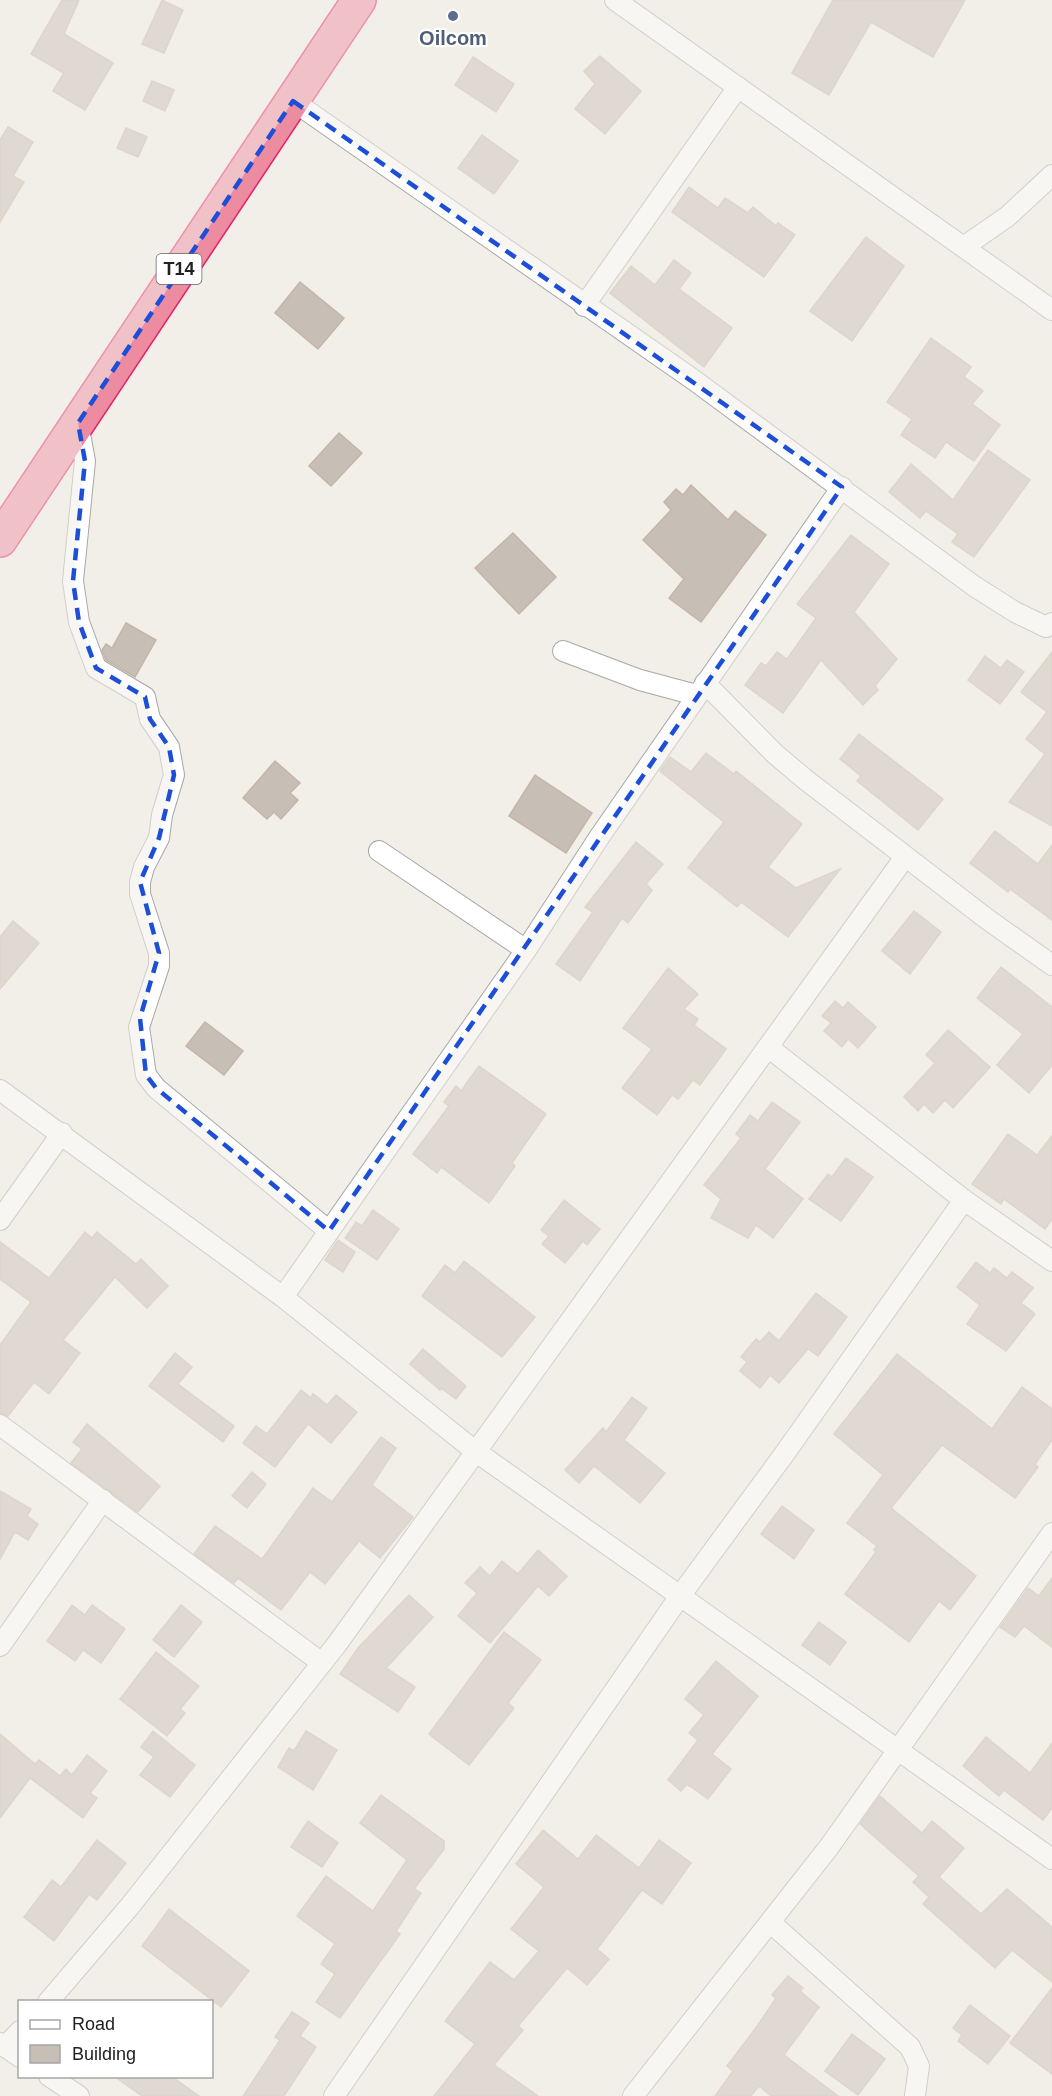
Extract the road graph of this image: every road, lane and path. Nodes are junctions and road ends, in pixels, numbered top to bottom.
1 (359, 0) edge
2 (615, 0) edge
3 (738, 87) junction
4 (293, 101) junction
5 (1052, 175) edge
6 (964, 246) junction
7 (584, 306) junction
8 (1052, 310) edge
9 (78, 423) junction
10 (842, 487) junction
11 (0, 540) edge
12 (1050, 627) edge
13 (563, 651) dead end
14 (701, 689) junction
15 (379, 851) dead end
16 (905, 857) junction
17 (526, 950) junction
18 (1052, 965) edge
19 (768, 1047) junction
20 (0, 1090) edge
21 (62, 1132) junction
22 (964, 1200) junction
23 (0, 1220) edge
24 (329, 1231) junction
25 (1052, 1261) edge
26 (284, 1297) junction
27 (0, 1425) edge
28 (475, 1451) junction
29 (103, 1500) junction
30 (1050, 1540) edge
31 (680, 1596) junction
32 (0, 1646) edge
33 (322, 1663) junction
34 (899, 1748) junction
35 (1052, 1859) edge
36 (771, 1923) junction
37 (49, 2000) edge
38 (18, 2034) edge
39 (8, 2049) edge
40 (52, 2078) edge
41 (79, 2096) edge
42 (334, 2096) edge
43 (633, 2096) edge
44 (915, 2096) edge

1 - 4 highway, T14
2 - 3 street
3 - 6 street
3 - 7 street
4 - 7 street
4 - 9 highway, T14
5 - 6 street
6 - 8 street
7 - 10 street
9 - 11 highway, T14
9 - 24 street
10 - 12 street
10 - 14 street
13 - 14 street
14 - 16 street
14 - 17 street
15 - 17 street
16 - 18 street
16 - 19 street
17 - 24 street
19 - 22 street
19 - 28 street
20 - 21 street
21 - 23 street
21 - 26 street
22 - 25 street
22 - 31 street
24 - 26 street
26 - 28 street
27 - 29 street
28 - 31 street
28 - 33 street
29 - 32 street
29 - 33 street
30 - 34 street
31 - 34 street
31 - 42 street
33 - 37 street
34 - 35 street
34 - 36 street
36 - 43 street
36 - 44 street
38 - 39 street
40 - 41 street

